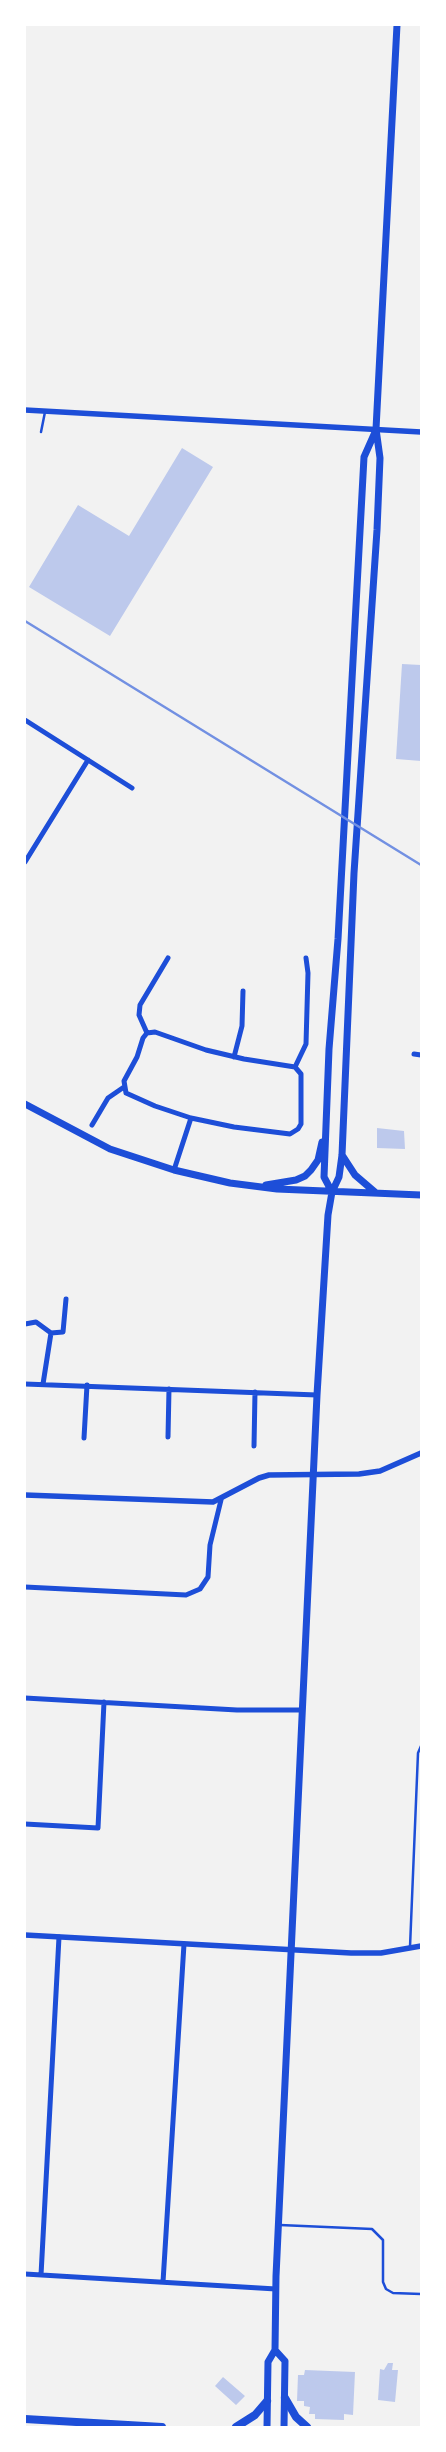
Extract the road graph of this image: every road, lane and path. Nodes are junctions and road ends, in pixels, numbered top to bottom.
1 (396, 25) edge
2 (25, 410) edge
3 (45, 411) junction
4 (376, 430) junction
5 (41, 432) dead end
6 (421, 432) edge
7 (25, 720) edge
8 (88, 760) junction
9 (132, 788) dead end
10 (25, 862) edge
11 (168, 958) dead end
12 (306, 958) dead end
13 (243, 991) dead end
14 (147, 1033) junction
15 (414, 1054) dead end
16 (421, 1054) edge
17 (234, 1057) junction
18 (295, 1067) junction
19 (124, 1087) junction
20 (25, 1104) edge
21 (191, 1118) junction
22 (92, 1125) dead end
23 (326, 1127) junction
24 (342, 1155) junction
25 (174, 1170) junction
26 (256, 1186) junction
27 (332, 1192) junction
28 (377, 1193) junction
29 (421, 1196) edge
30 (66, 1299) dead end
31 (25, 1324) edge
32 (51, 1332) junction
33 (25, 1384) edge
34 (44, 1384) junction
35 (87, 1385) junction
36 (169, 1388) junction
37 (255, 1392) junction
38 (317, 1395) junction
39 (168, 1437) dead end
40 (84, 1438) dead end
41 (254, 1446) dead end
42 (421, 1453) edge
43 (314, 1475) junction
44 (25, 1494) edge
45 (221, 1500) junction
46 (25, 1587) edge
47 (25, 1698) edge
48 (104, 1702) junction
49 (302, 1710) junction
50 (421, 1746) edge
51 (25, 1824) edge
52 (25, 1935) edge
53 (59, 1937) junction
54 (184, 1944) junction
55 (421, 1946) edge
56 (410, 1948) junction
57 (292, 1950) junction
58 (278, 2225) junction
59 (25, 2274) edge
60 (41, 2275) junction
61 (164, 2282) junction
62 (276, 2289) junction
63 (421, 2294) edge
64 (275, 2350) junction
65 (285, 2398) junction
66 (267, 2400) junction
67 (25, 2419) edge
68 (162, 2427) edge
69 (236, 2427) edge
70 (268, 2427) edge
71 (284, 2427) edge
72 (307, 2427) edge

1 - 4 main road
2 - 3 street
3 - 4 street
3 - 5 lane
4 - 6 street
4 - 23 main road
4 - 24 main road
7 - 8 street
8 - 9 street
8 - 10 street
11 - 14 street
12 - 18 street
13 - 17 street
14 - 17 street
14 - 19 street
15 - 16 street
17 - 18 street
18 - 21 street
19 - 21 street
19 - 22 street
20 - 25 main road
21 - 25 street
23 - 26 main road
23 - 27 main road
24 - 27 main road
24 - 28 main road
25 - 26 main road
26 - 27 main road
27 - 28 main road
27 - 38 main road
28 - 29 main road
30 - 32 street
31 - 32 street
32 - 34 street
33 - 34 street
34 - 35 street
35 - 36 street
35 - 40 street
36 - 37 street
36 - 39 street
37 - 38 street
37 - 41 street
38 - 43 main road
42 - 43 street
43 - 45 street
43 - 49 main road
44 - 45 street
45 - 46 street
47 - 48 street
48 - 49 street
48 - 51 street
49 - 57 main road
50 - 56 lane
52 - 53 street
53 - 54 street
53 - 60 street
54 - 57 street
54 - 61 street
55 - 56 street
56 - 57 street
57 - 58 main road
58 - 62 main road
58 - 63 lane
59 - 60 street
60 - 61 street
61 - 62 street
62 - 64 main road
64 - 65 main road
64 - 66 main road
65 - 71 main road
65 - 72 main road
66 - 69 main road
66 - 70 main road
67 - 68 main road

